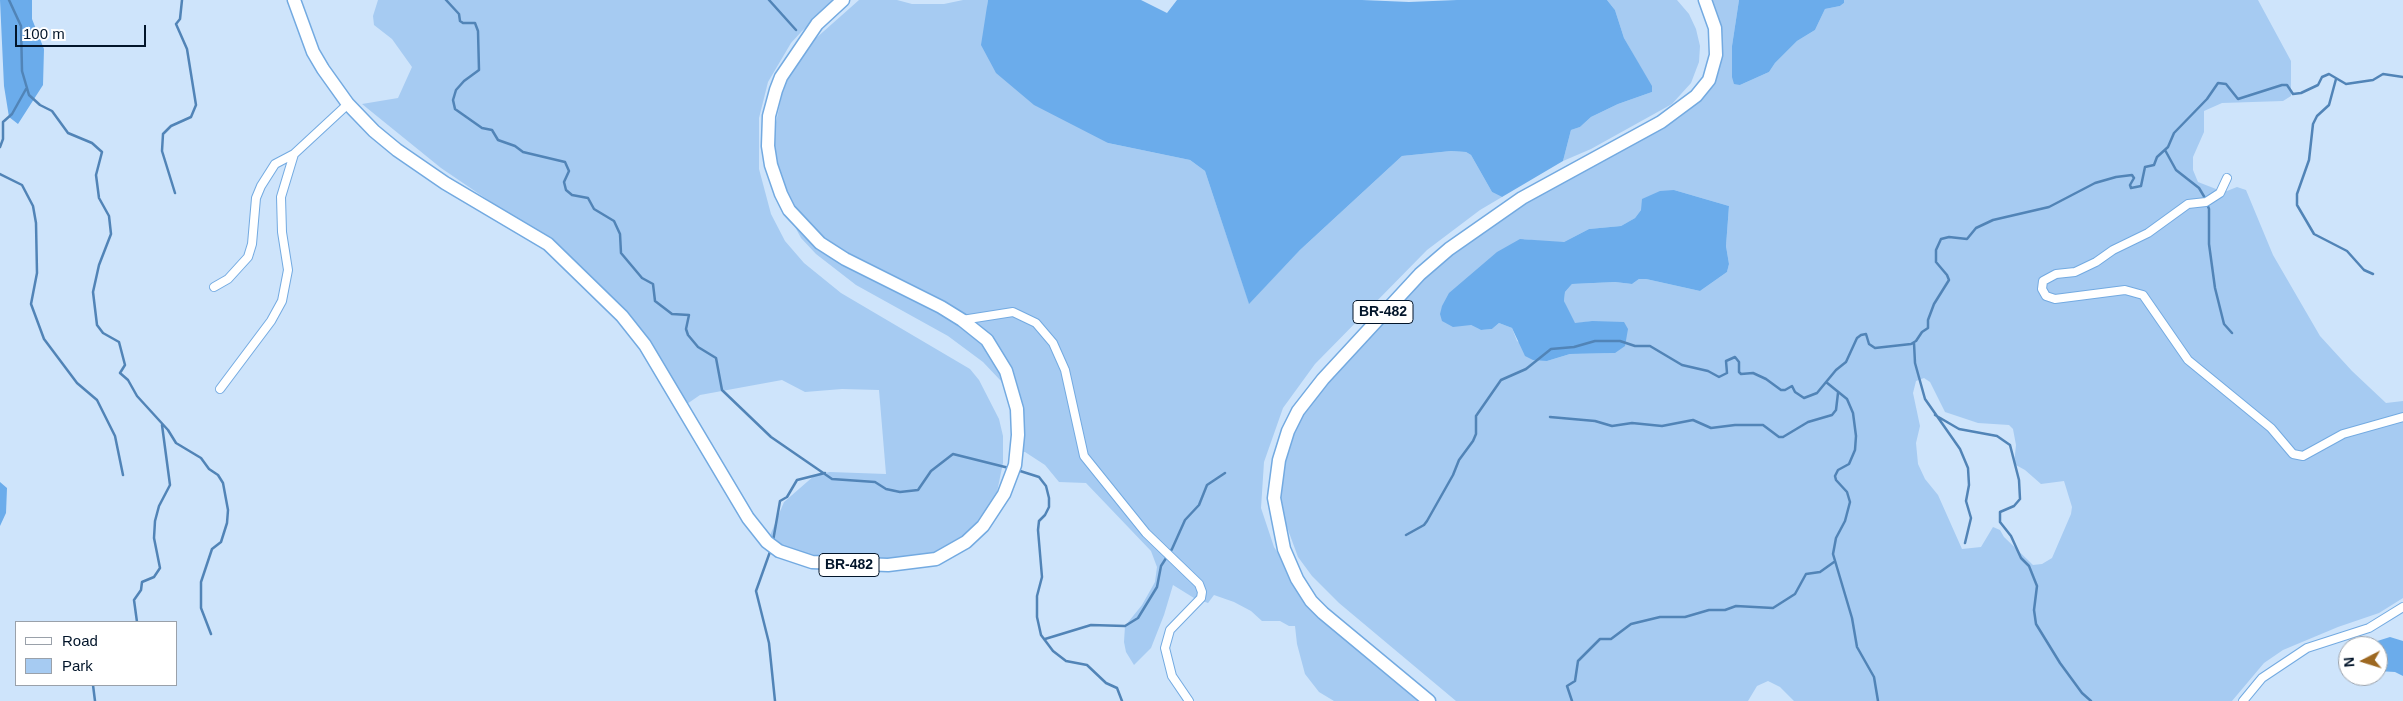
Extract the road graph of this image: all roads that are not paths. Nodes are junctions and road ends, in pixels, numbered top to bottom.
1 (294, 0) edge
2 (843, 0) edge
3 (1705, 0) edge
4 (348, 104) junction
5 (294, 154) junction
6 (2227, 178) dead end
7 (214, 287) dead end
8 (962, 320) junction
9 (220, 389) dead end
10 (2403, 417) edge
11 (2403, 607) edge
12 (1189, 701) edge
13 (1429, 701) edge
14 (2243, 701) edge

1 - 4 highway, BR-482
2 - 8 highway, BR-482
3 - 13 highway, BR-482
4 - 5 street
4 - 8 highway, BR-482
5 - 7 street
5 - 9 street
6 - 10 street
8 - 12 street
11 - 14 street

